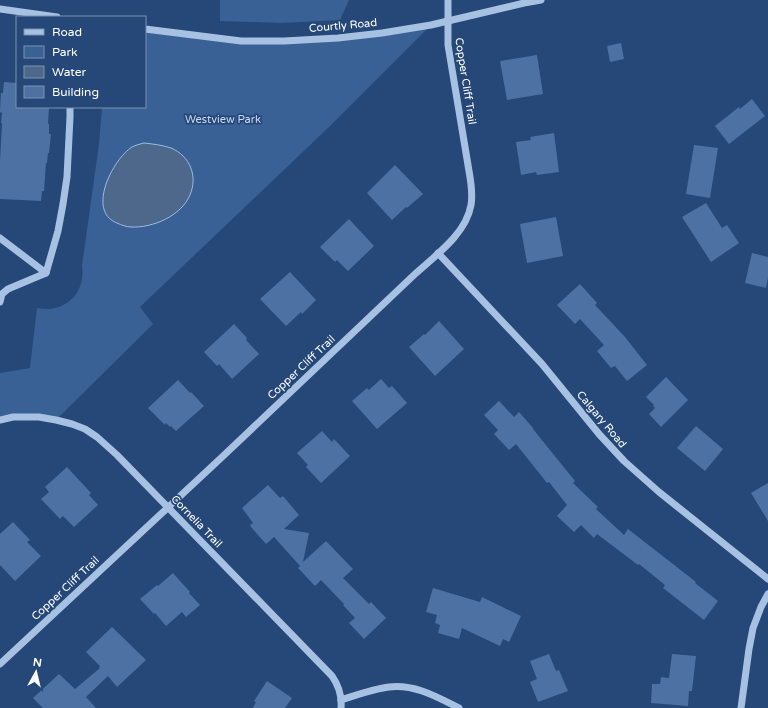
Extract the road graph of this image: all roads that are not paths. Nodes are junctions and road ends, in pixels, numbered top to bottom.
1 (448, 0) edge
2 (541, 0) edge
3 (0, 9) edge
4 (50, 16) edge
5 (448, 21) junction
6 (146, 29) edge
7 (70, 108) edge
8 (0, 238) edge
9 (438, 253) junction
10 (46, 273) junction
11 (0, 302) edge
12 (0, 420) edge
13 (168, 507) junction
14 (768, 579) edge
15 (768, 594) edge
16 (0, 664) edge
17 (341, 700) junction
18 (341, 708) edge
19 (459, 708) edge
20 (741, 708) edge

1 - 5 street, Copper Cliff Trail
2 - 5 street, Courtly Road
3 - 4 street
5 - 6 street, Courtly Road
5 - 9 street, Copper Cliff Trail
7 - 10 street
8 - 10 street
9 - 13 street, Copper Cliff Trail
9 - 14 street, Calgary Road
10 - 11 street
12 - 13 street, Cornelia Trail
13 - 16 street, Copper Cliff Trail
13 - 17 street, Cornelia Trail
15 - 20 street
17 - 18 street, Cornelia Trail
17 - 19 street

